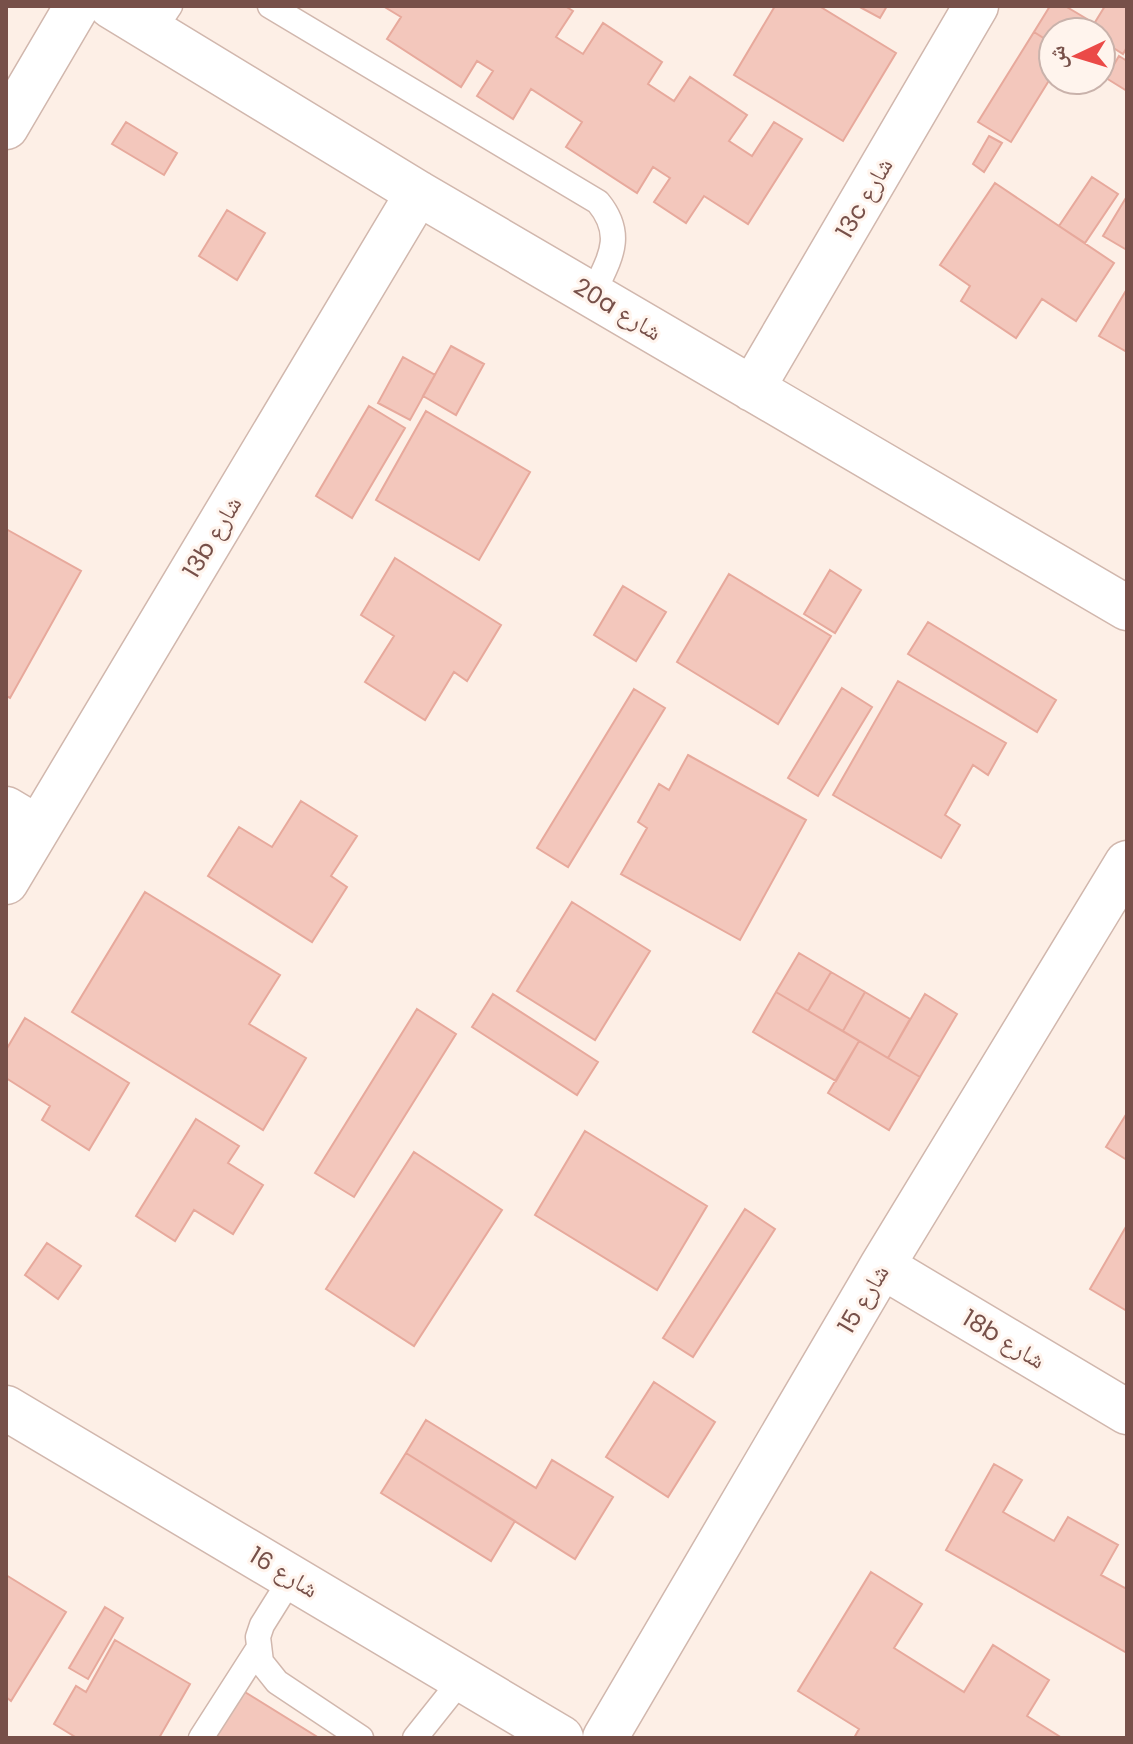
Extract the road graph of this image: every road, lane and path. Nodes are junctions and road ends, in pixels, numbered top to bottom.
1 (77, 6) edge
2 (111, 6) edge
3 (270, 6) edge
4 (976, 6) edge
5 (162, 18) edge
6 (6, 127) edge
7 (418, 193) junction
8 (593, 294) junction
9 (752, 389) junction
10 (1127, 608) edge
11 (22, 818) edge
12 (1127, 863) edge
13 (6, 882) edge
14 (882, 1266) junction
15 (6, 1408) edge
16 (1127, 1412) edge
17 (292, 1577) junction
18 (258, 1649) junction
19 (462, 1679) junction
20 (201, 1738) edge
21 (361, 1738) edge
22 (415, 1738) edge
23 (561, 1738) edge
24 (605, 1738) edge

1 - 6 street
2 - 5 street, 20a شارع
3 - 8 lane
4 - 9 street, 13c شارع
5 - 7 street, 20a شارع
7 - 8 street, 20a شارع
7 - 11 street, 13b شارع
8 - 9 street, 20a شارع
9 - 10 street, 20a شارع
11 - 13 street, 13b شارع
12 - 14 street, شارع 15
14 - 16 street, 18b شارع
14 - 24 street, شارع 15
15 - 17 street, شارع 16
17 - 18 lane
17 - 19 street, شارع 16
18 - 20 lane
18 - 21 lane
19 - 22 lane
19 - 23 street, شارع 16

